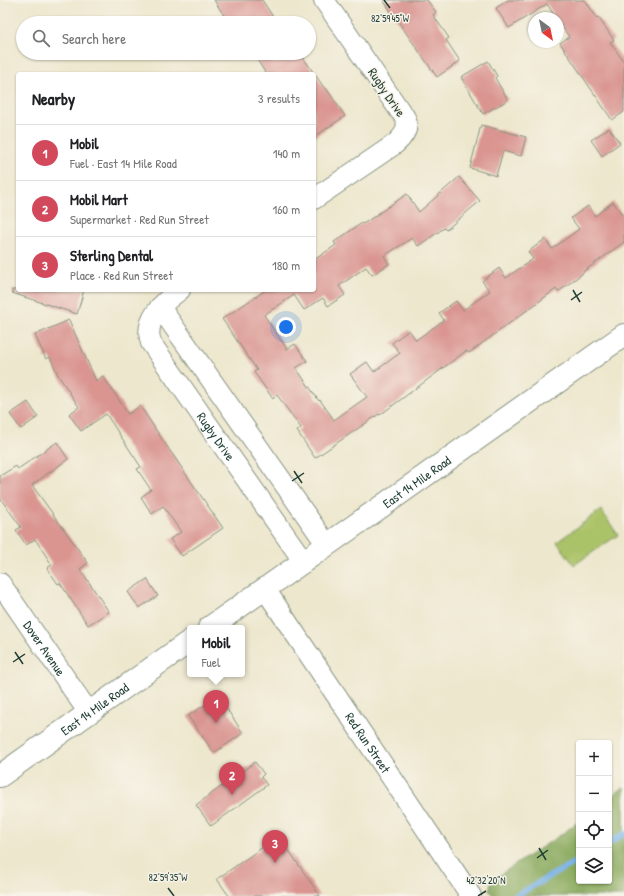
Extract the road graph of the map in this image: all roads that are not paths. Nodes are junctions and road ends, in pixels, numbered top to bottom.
1 (324, 0) edge
2 (316, 198) edge
3 (177, 292) edge
4 (160, 307) junction
5 (624, 335) edge
6 (230, 407) junction
7 (207, 423) junction
8 (328, 545) junction
9 (304, 562) junction
10 (0, 584) edge
11 (265, 589) junction
12 (213, 625) edge
13 (187, 643) edge
14 (89, 713) junction
15 (0, 776) edge
16 (471, 896) edge

1 - 2 street, Rugby Drive
3 - 4 street, Rugby Drive
4 - 6 street
4 - 7 street, Rugby Drive
5 - 8 main road, East 14 Mile Road
6 - 7 street
6 - 8 street
7 - 9 street, Rugby Drive
8 - 9 main road, East 14 Mile Road
9 - 11 main road, East 14 Mile Road
10 - 14 street, Dover Avenue
11 - 12 main road, East 14 Mile Road
11 - 16 street, Red Run Street
13 - 14 main road, East 14 Mile Road
14 - 15 main road, East 14 Mile Road

